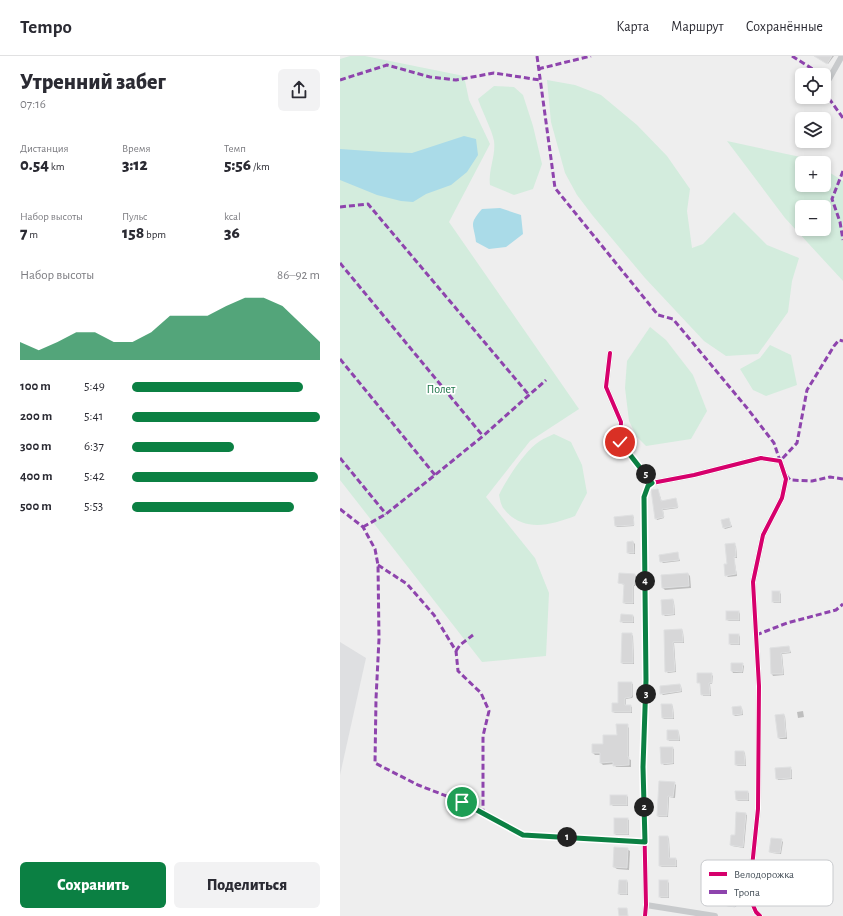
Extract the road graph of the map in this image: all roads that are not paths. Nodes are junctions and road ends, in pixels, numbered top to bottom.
1 (842, 56) edge
2 (831, 75) edge
3 (610, 353) dead end
4 (652, 483) junction
5 (462, 802) dead end
6 (645, 842) junction
7 (753, 860) edge
8 (646, 905) junction
9 (753, 906) edge
10 (645, 916) edge
11 (715, 916) edge
12 (760, 916) edge

1 - 2 street
3 - 4 street
4 - 6 street
4 - 7 street
5 - 6 street
6 - 8 street
8 - 10 street
8 - 11 street
9 - 12 street

